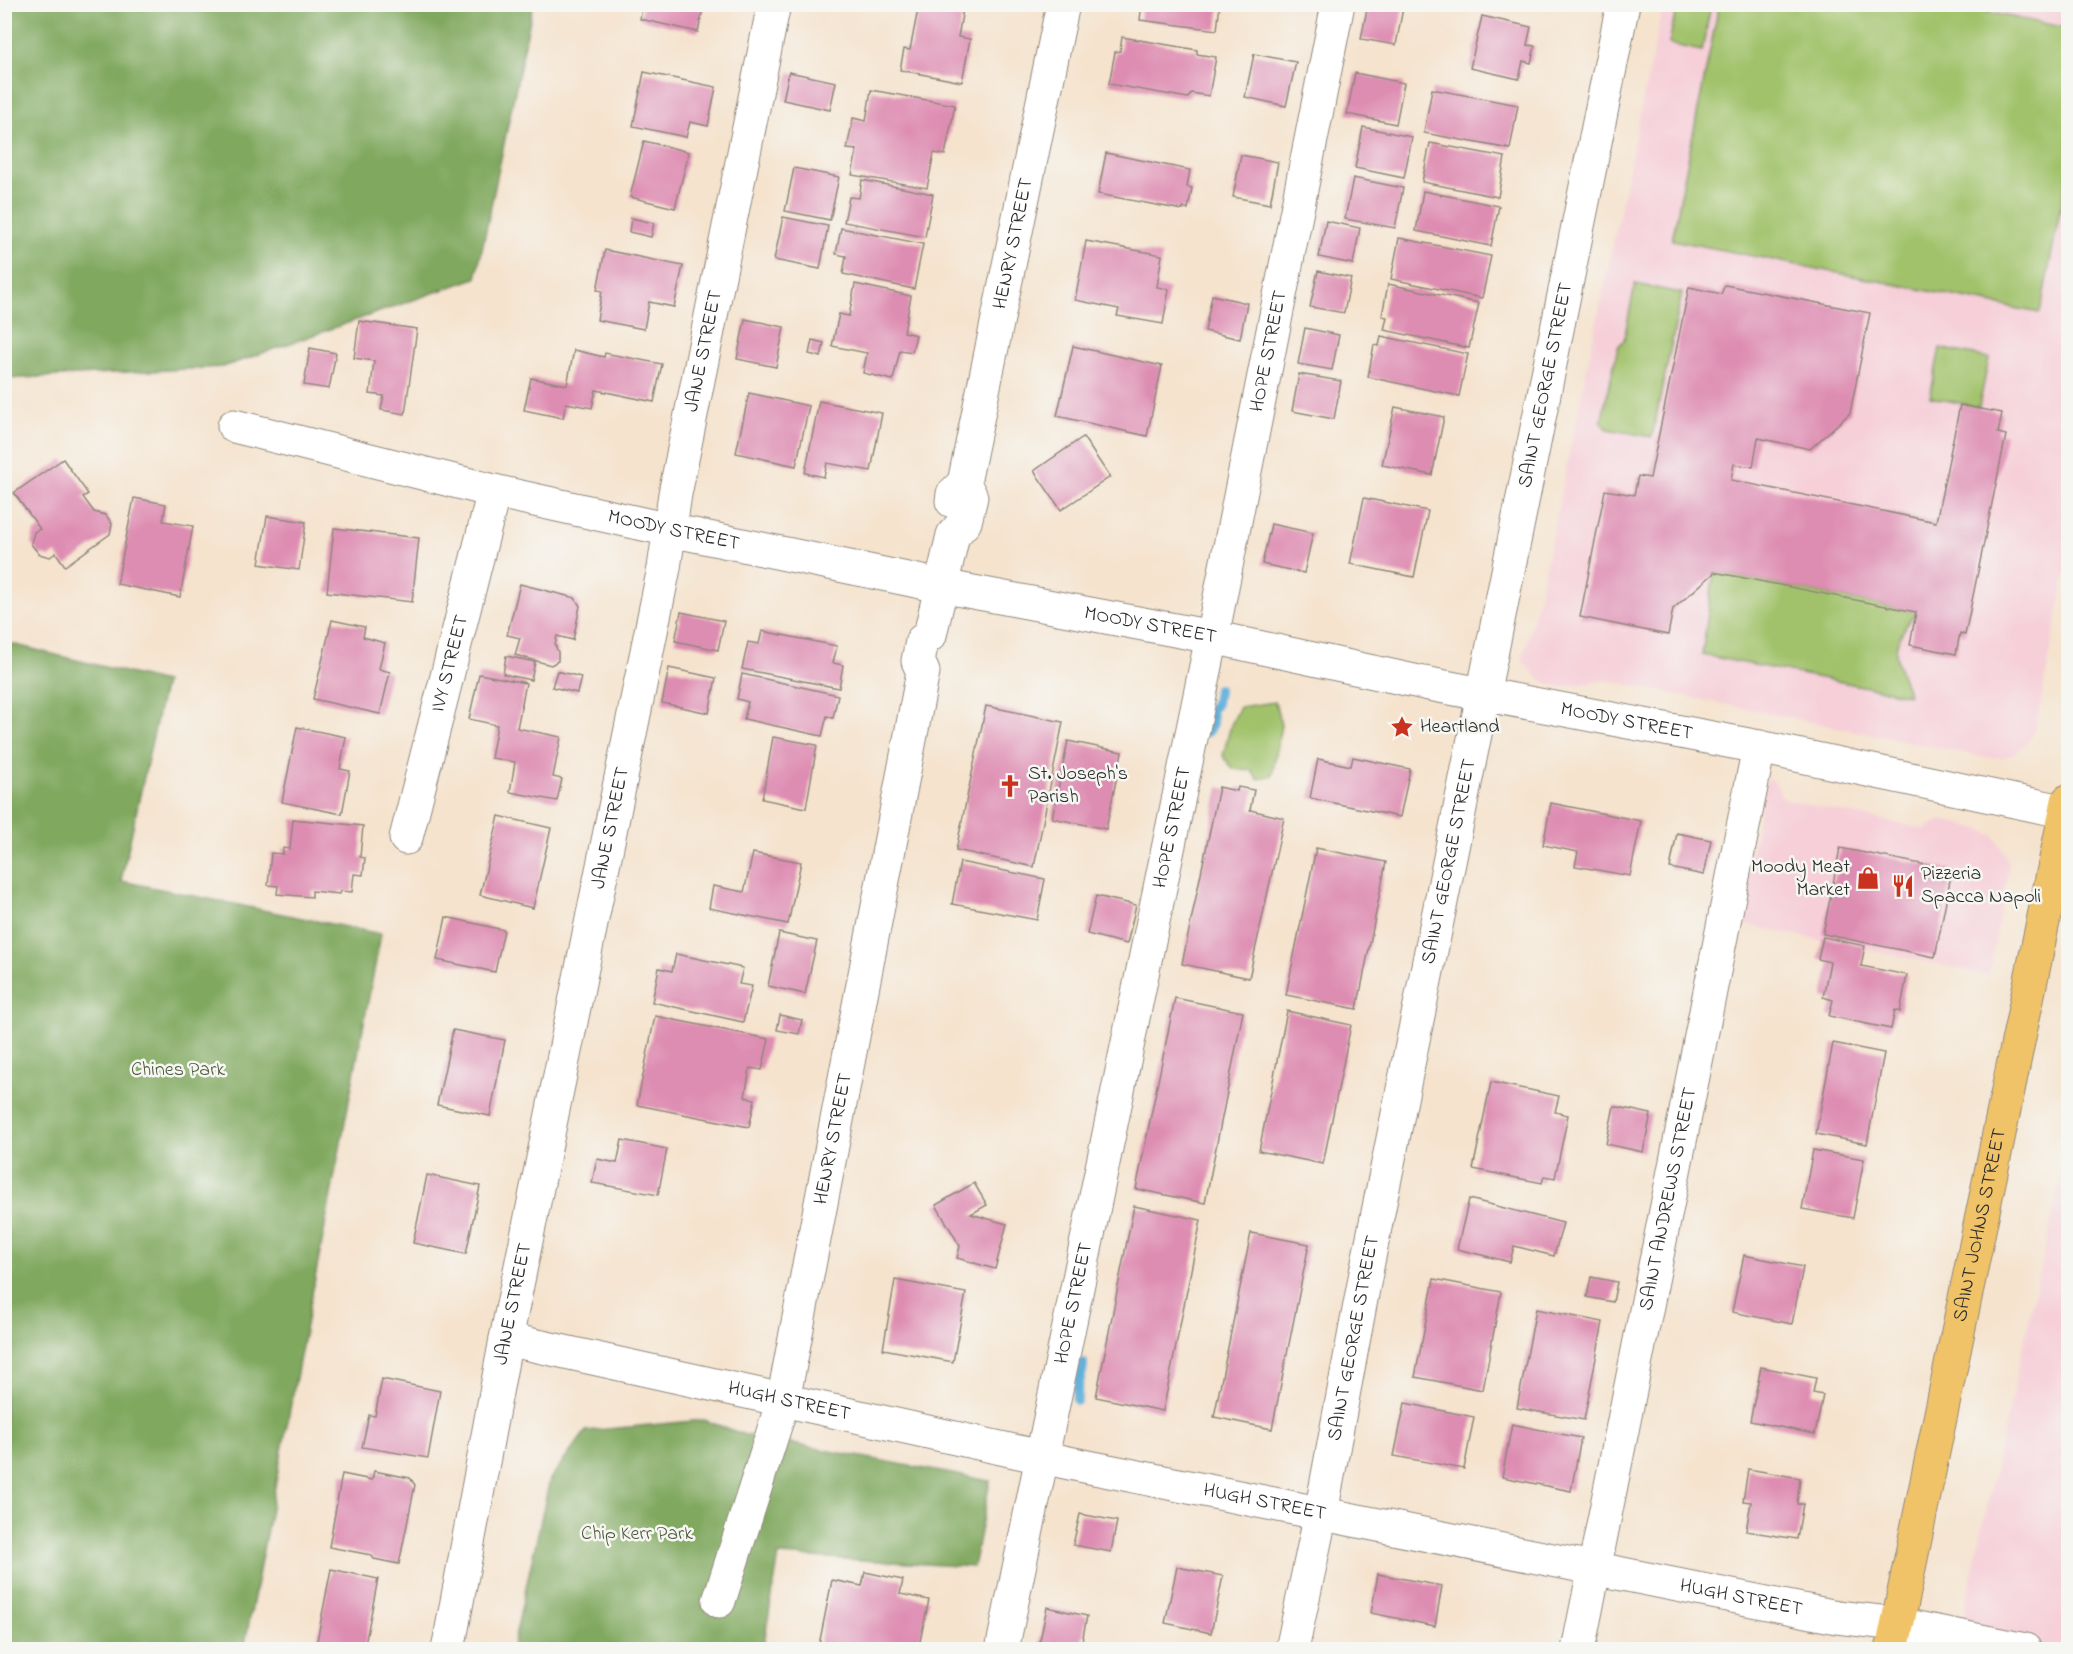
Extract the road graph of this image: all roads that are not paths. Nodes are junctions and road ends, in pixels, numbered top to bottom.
1 (774, 4) edge
2 (1063, 4) edge
3 (1338, 4) edge
4 (1623, 4) edge
5 (234, 426) dead end
6 (494, 491) junction
7 (670, 530) junction
8 (941, 586) junction
9 (1212, 637) junction
10 (1484, 695) junction
11 (1759, 747) junction
12 (2068, 808) edge
13 (406, 838) dead end
14 (506, 1339) junction
15 (783, 1401) junction
16 (1042, 1457) junction
17 (1321, 1513) junction
18 (1595, 1569) junction
19 (719, 1600) dead end
20 (1894, 1637) edge
21 (448, 1650) edge
22 (1002, 1650) edge
23 (1292, 1650) edge
24 (1578, 1650) edge
25 (2025, 1650) edge

1 - 7 street, JANE STREET
2 - 8 street, HENRY STREET
3 - 9 street, HOPE STREET
4 - 10 street, SAINT GEORGE STREET
5 - 6 street, MOODY STREET
6 - 7 street, MOODY STREET
6 - 13 street, IVY STREET
7 - 8 street, MOODY STREET
7 - 14 street, JANE STREET
8 - 9 street, MOODY STREET
8 - 15 street, HENRY STREET
9 - 10 street, MOODY STREET
9 - 16 street, HOPE STREET
10 - 11 street, MOODY STREET
10 - 17 street, SAINT GEORGE STREET
11 - 12 street, MOODY STREET
11 - 18 street, SAINT ANDREWS STREET
12 - 20 main road, SAINT JOHNS STREET
14 - 15 street, HUGH STREET
14 - 21 street, JANE STREET
15 - 16 street, HUGH STREET
15 - 19 street, HENRY STREET
16 - 17 street, HUGH STREET
16 - 22 street, HOPE STREET
17 - 18 street, HUGH STREET
17 - 23 street, SAINT GEORGE STREET
18 - 20 street, HUGH STREET
18 - 24 street, SAINT ANDREWS STREET
20 - 25 street, HUGH STREET

